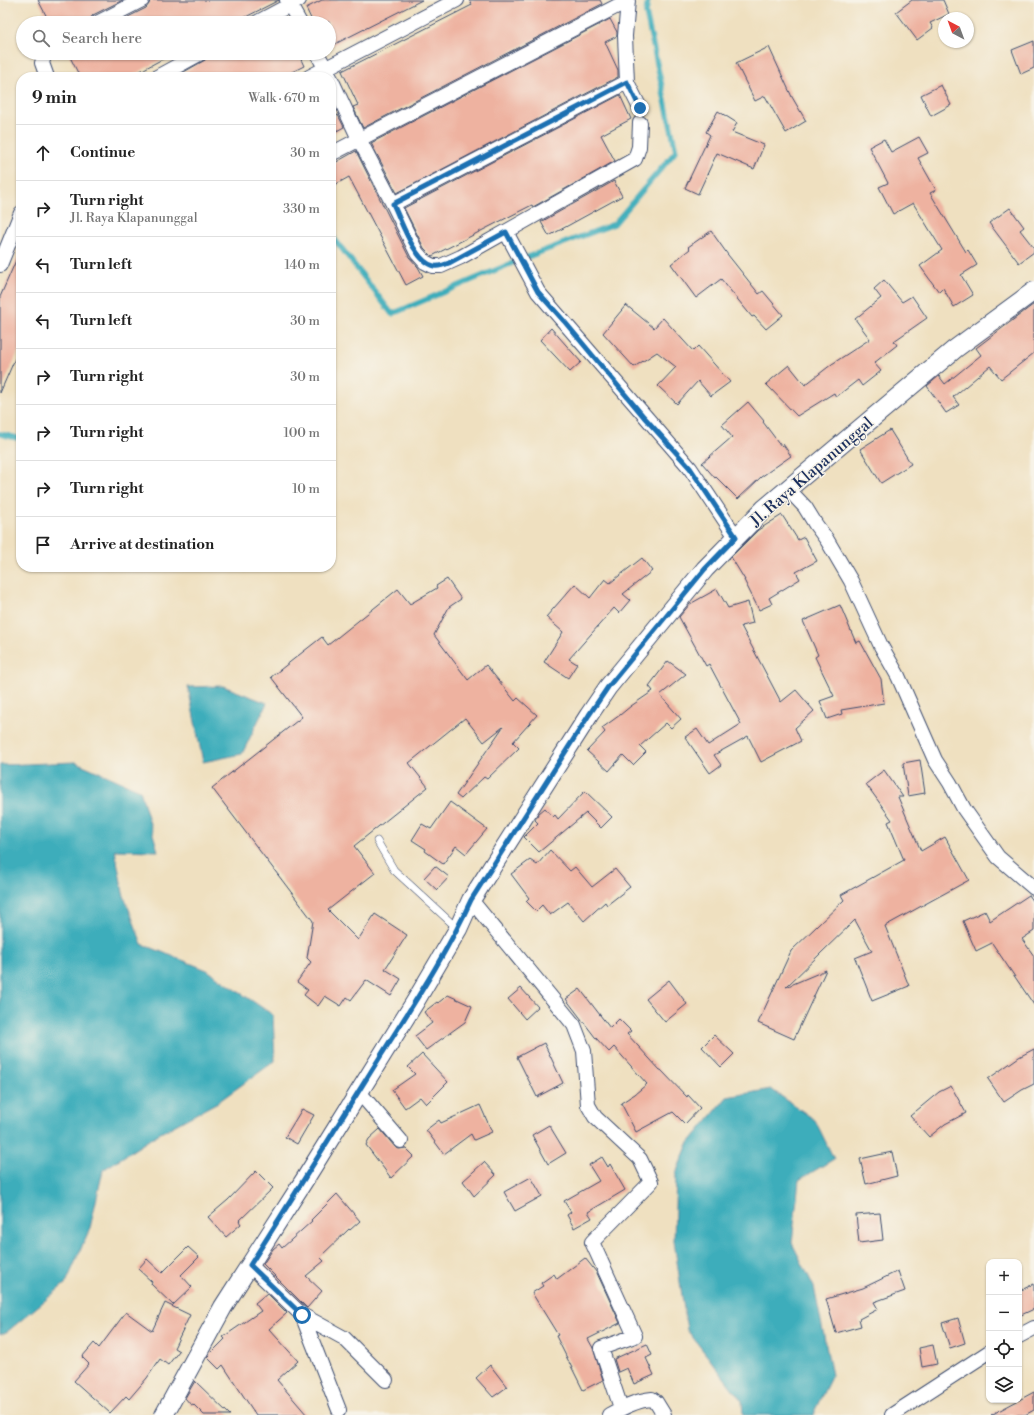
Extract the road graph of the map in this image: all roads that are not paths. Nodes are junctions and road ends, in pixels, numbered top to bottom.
1 (142, 0) edge
2 (457, 0) edge
3 (628, 1) edge
4 (292, 2) edge
5 (111, 16) edge
6 (268, 16) edge
7 (297, 16) edge
8 (43, 60) edge
9 (188, 60) edge
10 (321, 60) edge
11 (45, 72) edge
12 (166, 72) edge
13 (327, 72) edge
14 (334, 72) edge
15 (627, 82) junction
16 (336, 90) edge
17 (640, 108) dead end
18 (640, 123) dead end
19 (359, 139) junction
20 (336, 151) edge
21 (393, 204) junction
22 (16, 225) edge
23 (506, 232) junction
24 (0, 265) edge
25 (1034, 291) edge
26 (788, 488) junction
27 (736, 537) junction
28 (377, 841) dead end
29 (1034, 888) edge
30 (471, 900) junction
31 (458, 929) junction
32 (359, 1092) junction
33 (401, 1141) dead end
34 (250, 1265) junction
35 (302, 1315) junction
36 (1034, 1328) edge
37 (1022, 1334) edge
38 (986, 1354) edge
39 (386, 1380) dead end
40 (339, 1410) dead end
41 (615, 1412) edge
42 (164, 1415) edge
43 (664, 1415) edge
44 (892, 1415) edge

1 - 5 street
2 - 14 street
3 - 15 street
3 - 19 street
4 - 6 street
4 - 7 street
8 - 11 street
9 - 12 street
10 - 13 street
15 - 17 street
15 - 21 street
16 - 19 street
18 - 23 street
19 - 20 street
19 - 21 street
21 - 23 street
22 - 24 street
23 - 27 street
25 - 26 street, Jl. Raya Klapanunggal
26 - 27 street, Jl. Raya Klapanunggal
26 - 29 street
27 - 30 street, Jl. Raya Klapanunggal
28 - 31 lane
30 - 31 street, Jl. Raya Klapanunggal
30 - 41 street
31 - 32 street, Jl. Raya Klapanunggal
32 - 33 street
32 - 34 street, Jl. Raya Klapanunggal
34 - 35 street
34 - 42 street, Jl. Raya Klapanunggal
35 - 39 street
35 - 40 street
36 - 37 street
38 - 44 street
41 - 43 street

